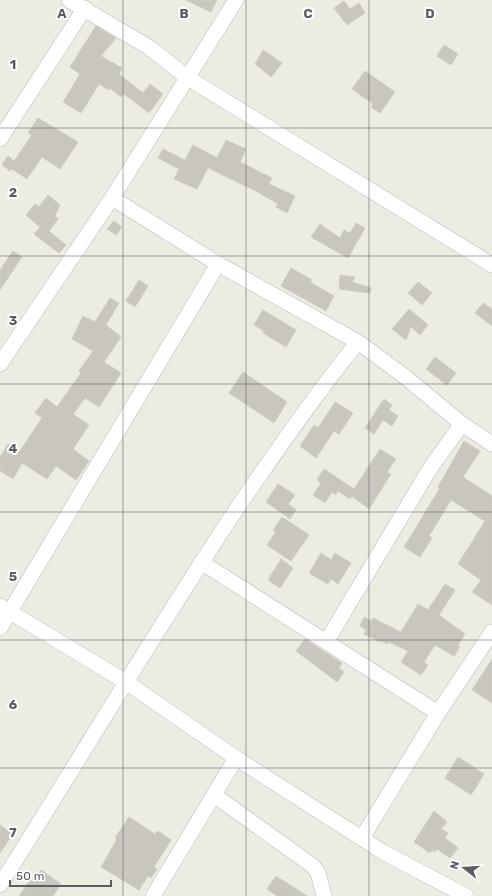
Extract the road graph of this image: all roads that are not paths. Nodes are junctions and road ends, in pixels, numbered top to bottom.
1 (69, 0) edge
2 (236, 0) edge
3 (85, 8) junction
4 (188, 78) junction
5 (0, 139) edge
6 (112, 198) junction
7 (218, 264) junction
8 (492, 265) edge
9 (358, 342) junction
10 (0, 364) edge
11 (462, 424) junction
12 (492, 444) edge
13 (201, 562) junction
14 (5, 609) edge
15 (0, 628) edge
16 (492, 632) edge
17 (326, 642) junction
18 (126, 682) junction
19 (438, 713) junction
20 (236, 758) junction
21 (214, 795) junction
22 (362, 838) junction
23 (0, 885) edge
24 (153, 896) edge
25 (324, 896) edge
26 (466, 896) edge

1 - 3 street
2 - 4 street
3 - 4 street
3 - 5 street
4 - 6 street
4 - 8 street
6 - 7 street
6 - 10 street
7 - 9 street
7 - 14 street
9 - 11 street
9 - 13 street
11 - 12 street
11 - 17 street
13 - 17 street
13 - 18 street
14 - 15 street
14 - 18 street
16 - 19 street
17 - 19 street
18 - 20 street
18 - 23 street
19 - 22 street
20 - 21 street
20 - 22 street
21 - 24 street
21 - 25 street
22 - 26 street

